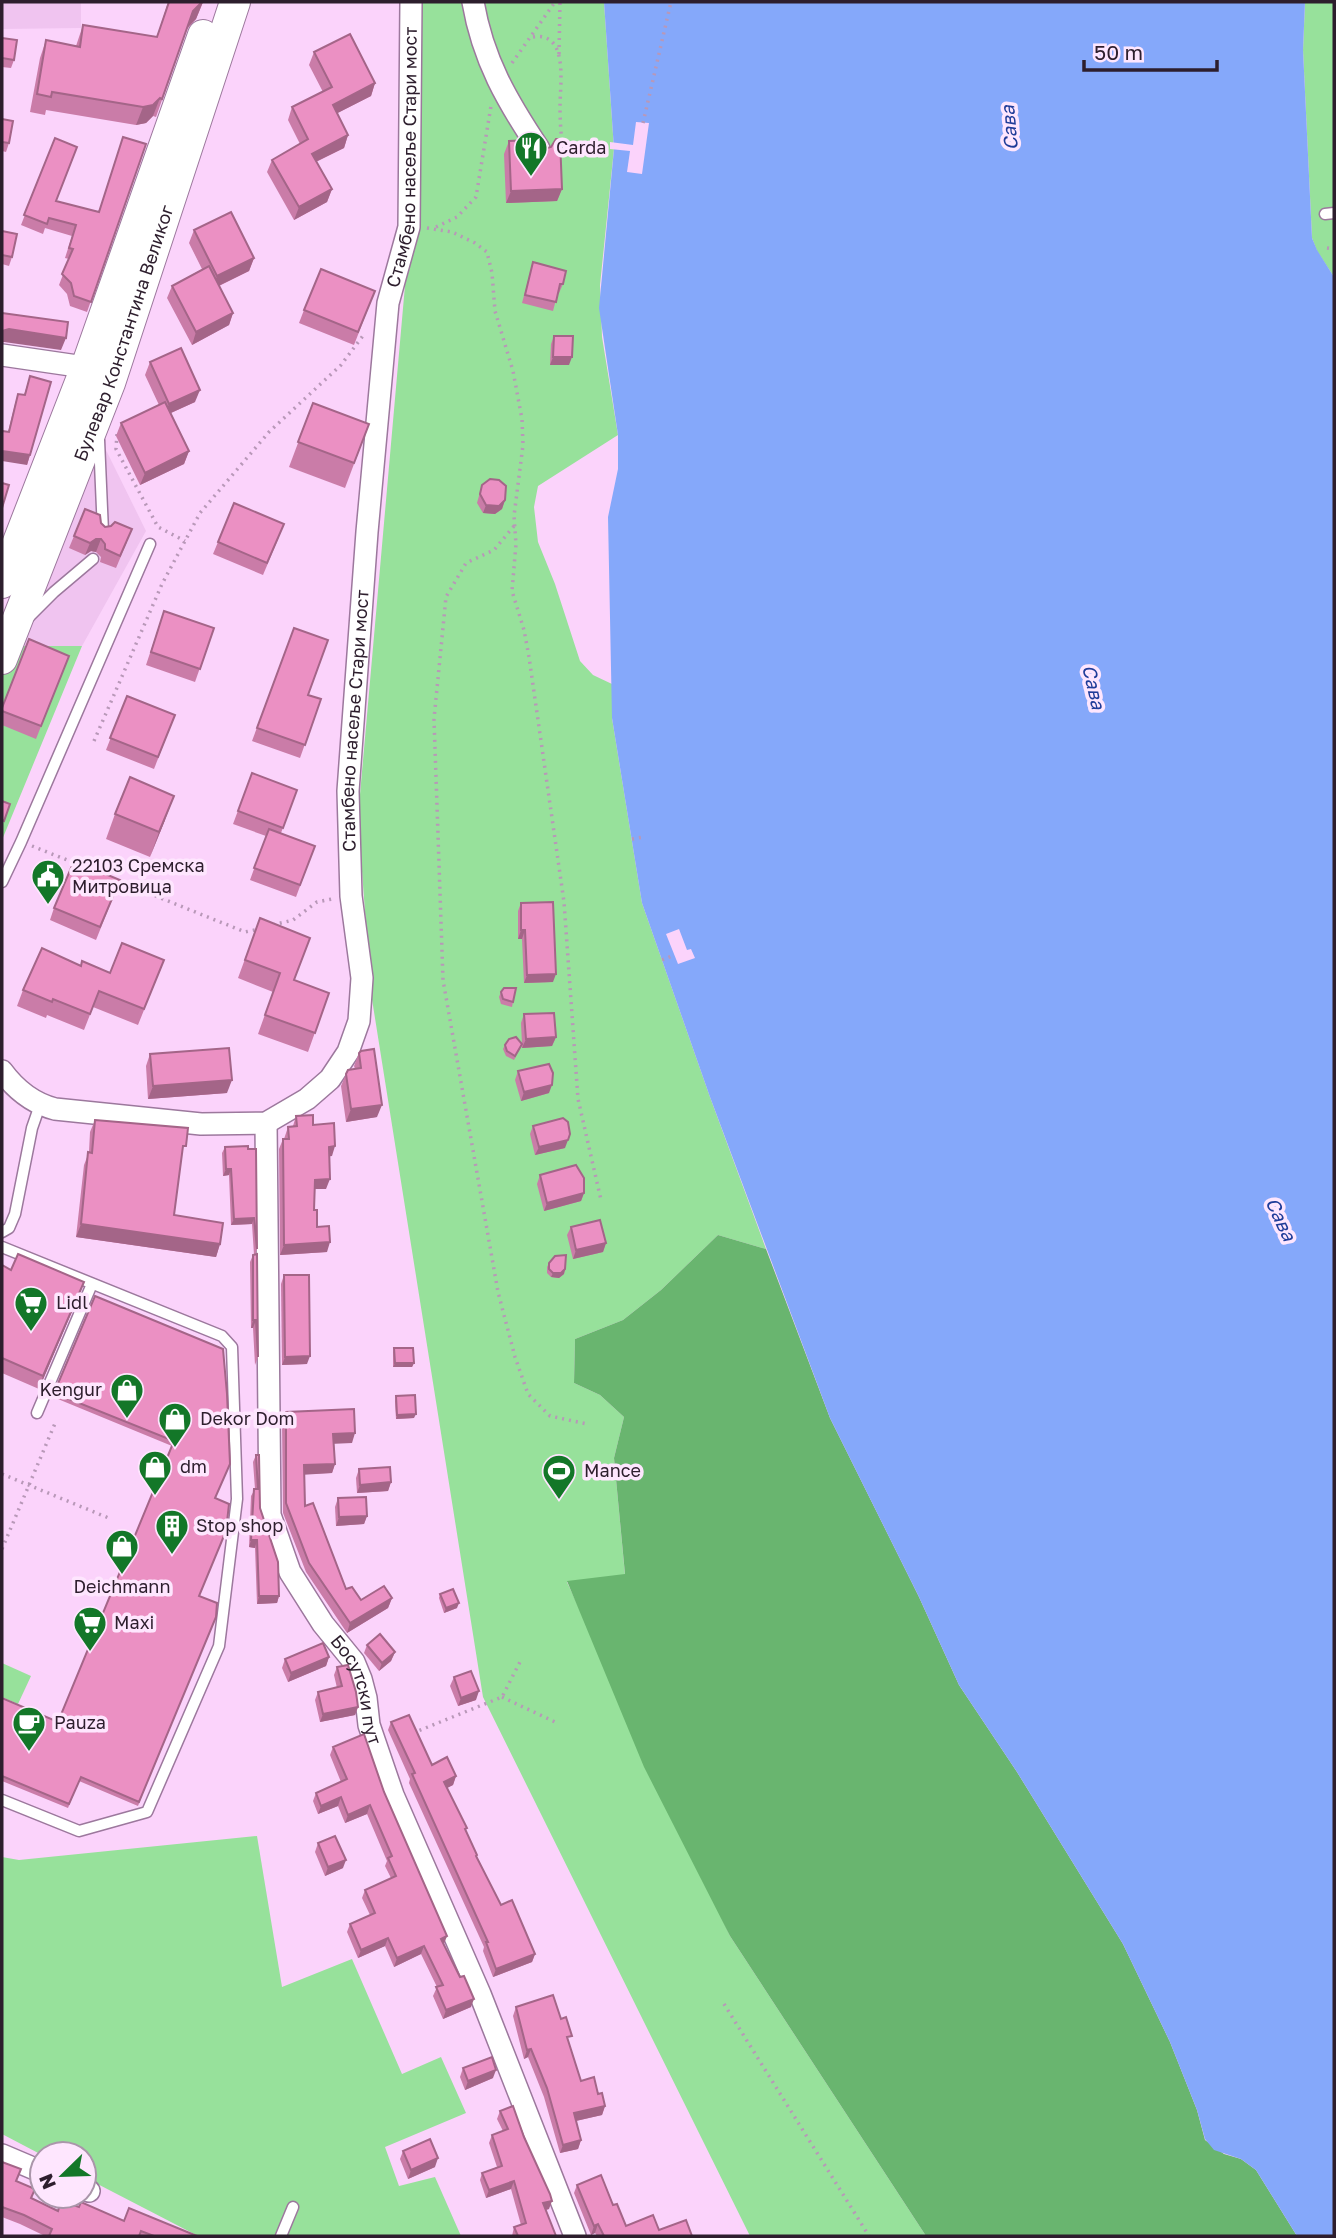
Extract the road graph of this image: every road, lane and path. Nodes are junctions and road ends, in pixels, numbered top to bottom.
1 (215, 2) edge
2 (235, 2) edge
3 (411, 2) edge
4 (473, 2) edge
5 (560, 2) edge
6 (671, 2) edge
7 (531, 38) dead end
8 (559, 56) junction
9 (643, 122) dead end
10 (606, 145) dead end
11 (539, 149) edge
12 (434, 228) dead end
13 (1327, 248) dead end
14 (1334, 249) edge
15 (388, 303) junction
16 (2, 355) edge
17 (100, 369) junction
18 (108, 416) junction
19 (515, 525) junction
20 (103, 532) edge
21 (185, 541) junction
22 (150, 544) dead end
23 (93, 559) dead end
24 (2, 583) edge
25 (7, 647) edge
26 (94, 741) dead end
27 (644, 837) dead end
28 (632, 839) dead end
29 (21, 842) junction
30 (84, 867) edge
31 (109, 877) edge
32 (2, 882) edge
33 (351, 896) junction
34 (674, 954) dead end
35 (662, 960) dead end
36 (2, 1071) edge
37 (40, 1105) junction
38 (266, 1123) junction
39 (601, 1200) dead end
40 (2, 1232) edge
41 (2, 1247) edge
42 (92, 1284) junction
43 (37, 1413) dead end
44 (56, 1421) dead end
45 (587, 1424) dead end
46 (2, 1474) edge
47 (30, 1486) junction
48 (111, 1519) dead end
49 (2, 1549) edge
50 (522, 1658) dead end
51 (502, 1697) junction
52 (555, 1722) dead end
53 (376, 1748) junction
54 (2, 1800) edge
55 (724, 2004) dead end
56 (2, 2155) edge
57 (28, 2166) edge
58 (293, 2207) dead end
59 (281, 2236) edge
60 (575, 2236) edge
61 (869, 2236) edge

1 - 17 main road, Булевар Константина Великог
2 - 17 main road, Булевар Константина Великог
3 - 15 street, Стамбено насеље Стари мост
4 - 11 street
5 - 8 path
6 - 9 path
7 - 8 path
8 - 10 path
12 - 19 path
13 - 14 path
15 - 21 path
15 - 33 street, Стамбено насеље Стари мост
16 - 17 street
17 - 18 main road, Булевар Константина Великог
17 - 24 main road, Булевар Константина Великог
18 - 20 lane
18 - 21 path
18 - 25 main road, Булевар Константина Великог
19 - 39 path
19 - 45 path
21 - 26 path
22 - 29 lane
23 - 25 lane
27 - 28 path
29 - 30 path
29 - 32 lane
31 - 33 path
33 - 38 street, Стамбено насеље Стари мост
34 - 35 path
36 - 37 street, Стамбено насеље Стари мост
37 - 38 street, Стамбено насеље Стари мост
37 - 40 lane
38 - 53 street, Босутски пут
41 - 42 lane
42 - 43 lane
42 - 54 lane
44 - 47 path
46 - 47 path
47 - 48 path
47 - 49 path
50 - 51 path
51 - 52 path
51 - 53 path
53 - 60 street, Босутски пут
55 - 61 path
56 - 57 street
58 - 59 lane

